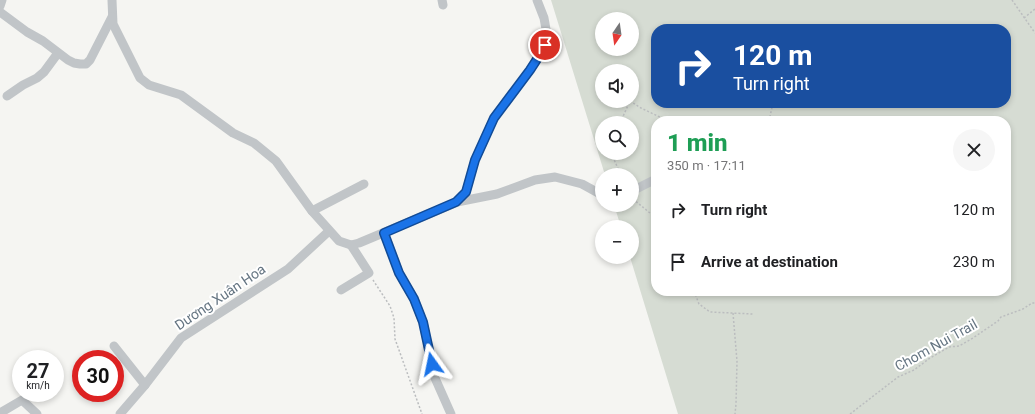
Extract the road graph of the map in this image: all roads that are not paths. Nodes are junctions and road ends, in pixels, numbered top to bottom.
1 (2, 0) edge
2 (112, 0) edge
3 (537, 0) edge
4 (0, 6) edge
5 (0, 12) edge
6 (114, 14) junction
7 (58, 53) junction
8 (7, 96) dead end
9 (651, 182) edge
10 (364, 184) dead end
11 (639, 188) edge
12 (595, 191) edge
13 (456, 202) junction
14 (312, 211) junction
15 (329, 231) junction
16 (384, 233) junction
17 (351, 245) junction
18 (341, 290) dead end
19 (114, 346) dead end
20 (145, 385) junction
21 (0, 413) edge
22 (37, 414) edge
23 (120, 414) edge
24 (451, 414) edge

1 - 4 street
2 - 6 street
3 - 13 street
5 - 7 street
6 - 7 street
6 - 14 street
7 - 8 street
9 - 11 street
10 - 14 street
12 - 13 street
13 - 16 street
14 - 15 street
15 - 17 street
15 - 20 street, Dương Xuân Hoa
16 - 17 street
16 - 24 street
17 - 18 street
19 - 20 street
20 - 23 street, Dương Xuân Hoa
21 - 22 street

